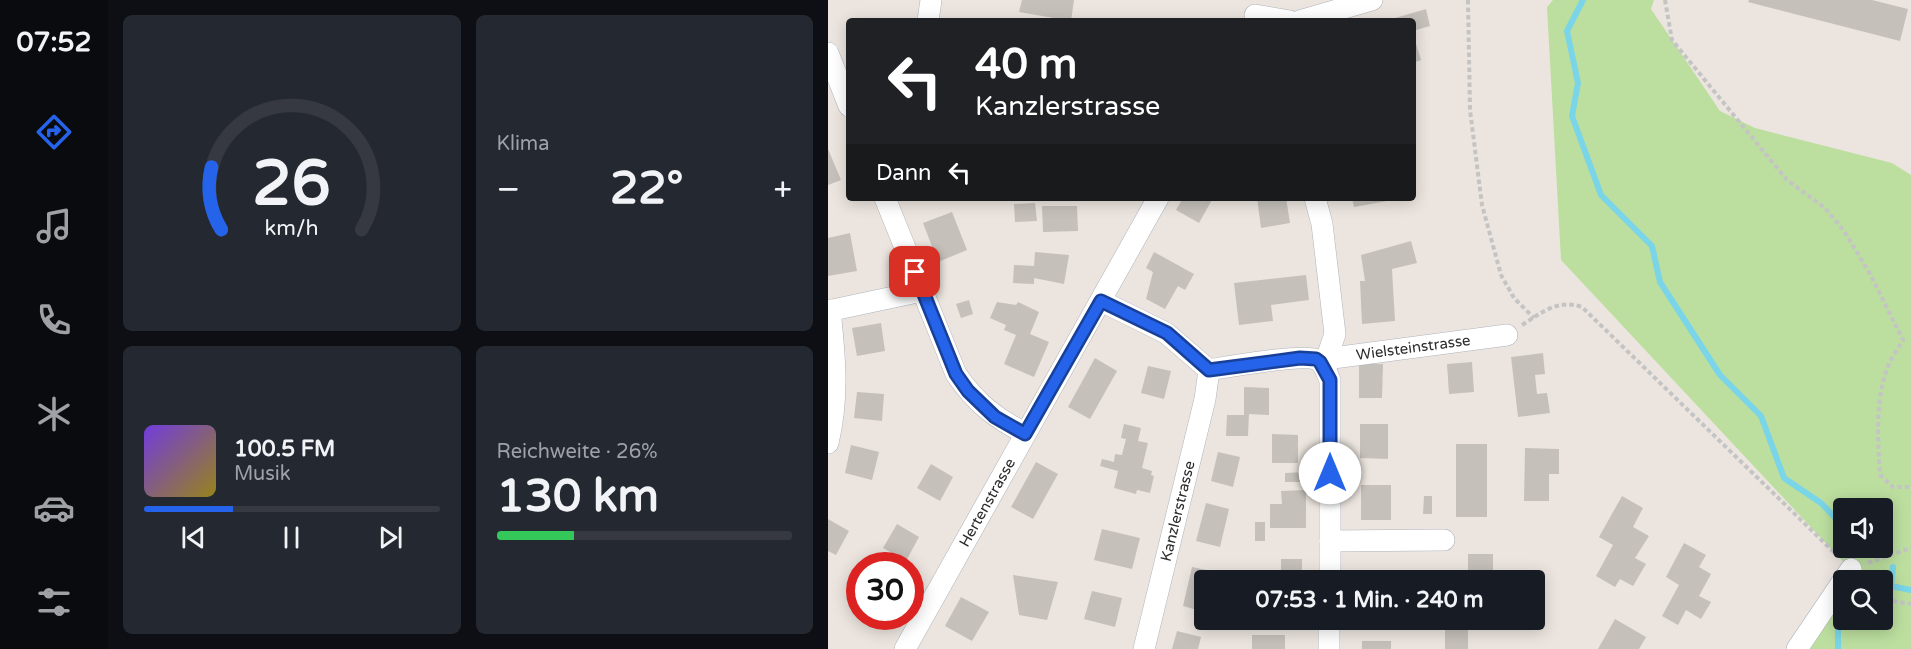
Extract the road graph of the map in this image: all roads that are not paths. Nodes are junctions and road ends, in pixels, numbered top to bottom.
1 (931, 0) edge
2 (1372, 0) edge
3 (928, 18) edge
4 (1309, 18) edge
5 (828, 53) edge
6 (843, 72) edge
7 (846, 89) edge
8 (886, 201) edge
9 (1156, 201) edge
10 (1316, 201) edge
11 (922, 291) junction
12 (1101, 301) junction
13 (829, 310) edge
14 (1507, 334) dead end
15 (1324, 366) junction
16 (1209, 370) junction
17 (1025, 434) junction
18 (828, 443) edge
19 (1444, 540) dead end
20 (1330, 541) junction
21 (1851, 569) road end
22 (1329, 570) edge
23 (1329, 630) edge
24 (904, 649) edge
25 (1144, 649) edge
26 (1329, 649) edge
27 (1797, 649) edge

1 - 3 street
2 - 4 street
5 - 6 street
6 - 7 street
8 - 11 street
9 - 12 street, Hertenstrasse
10 - 15 street
11 - 13 street
11 - 17 street
12 - 16 street
12 - 17 street, Hertenstrasse
13 - 18 street
14 - 15 street, Wielsteinstrasse
15 - 16 street
15 - 20 street
16 - 25 street, Kanzlerstrasse
17 - 24 street, Hertenstrasse
19 - 20 street
20 - 22 street
21 - 27 street
23 - 26 street

